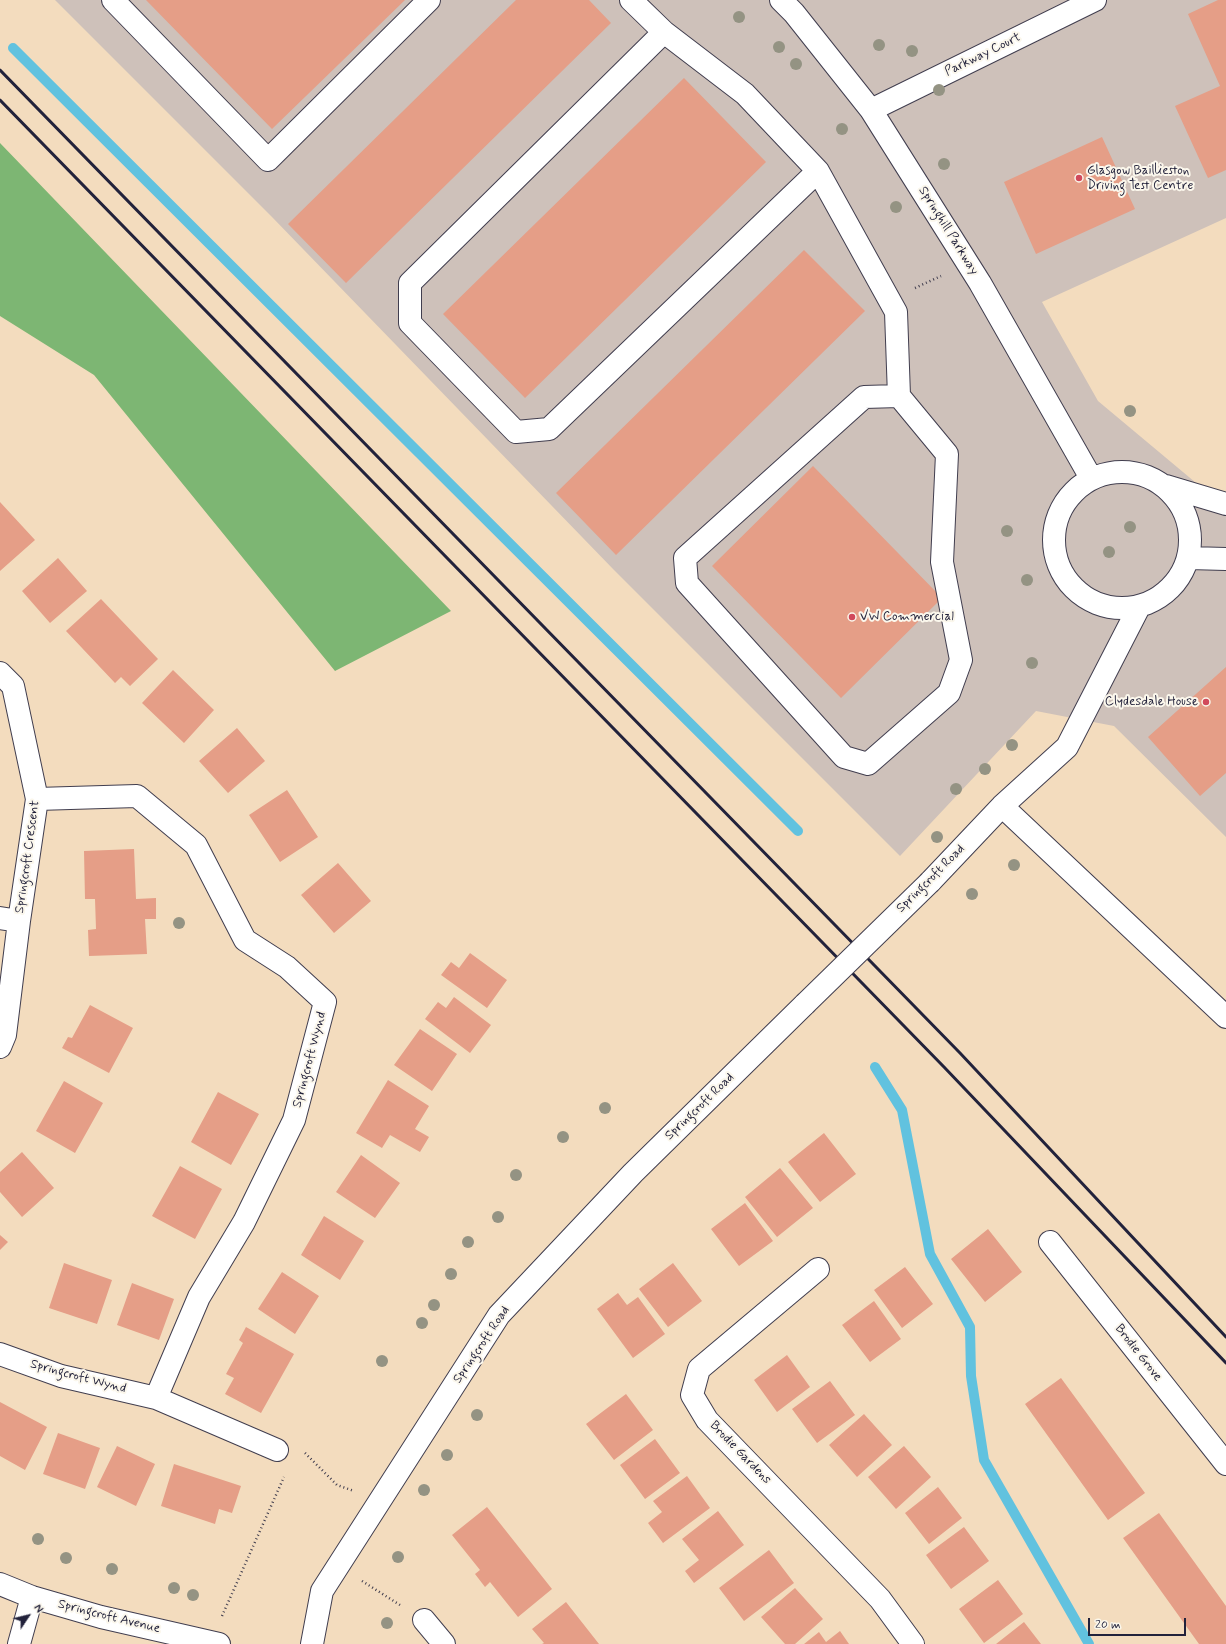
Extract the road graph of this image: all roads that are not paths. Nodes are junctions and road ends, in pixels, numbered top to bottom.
1 (113, 0) edge
2 (429, 0) edge
3 (632, 0) edge
4 (781, 0) edge
5 (1095, 0) edge
6 (664, 32) junction
7 (871, 110) junction
8 (818, 171) junction
9 (899, 396) junction
10 (1091, 478) junction
11 (1166, 486) junction
12 (1226, 504) edge
13 (1189, 558) junction
14 (1226, 559) edge
15 (1139, 607) junction
16 (0, 673) edge
17 (37, 798) junction
18 (1002, 806) junction
19 (10, 920) edge
20 (1226, 1017) edge
21 (0, 1047) edge
22 (1050, 1242) dead end
23 (818, 1269) dead end
24 (0, 1354) edge
25 (156, 1398) junction
26 (277, 1450) road end
27 (1226, 1464) edge
28 (0, 1584) edge
29 (32, 1597) junction
30 (424, 1620) road end
31 (215, 1642) edge
32 (19, 1644) edge
33 (312, 1644) edge
34 (444, 1644) edge
35 (913, 1644) edge

1 - 2 street
3 - 6 street
4 - 7 street, Springhill Parkway
5 - 7 street, Parkway Court
6 - 8 street
6 - 8 street
7 - 10 street, Springhill Parkway
8 - 9 street
9 - 9 street
10 - 11 street
10 - 15 street
11 - 12 street
11 - 13 street
13 - 14 street
13 - 15 street
15 - 18 street, Springcroft Road
16 - 17 street, Springcroft Crescent
17 - 19 street, Springcroft Crescent
17 - 25 street, Springcroft Wynd
18 - 20 street
18 - 33 street, Springcroft Road, bridge
19 - 21 street, Springcroft Crescent
22 - 27 street, Brodie Grove
23 - 35 street, Brodie Gardens
24 - 25 street, Springcroft Wynd
25 - 26 street, Springcroft Wynd
28 - 29 street, Springcroft Avenue
29 - 31 street, Springcroft Avenue
29 - 32 street
30 - 34 street

